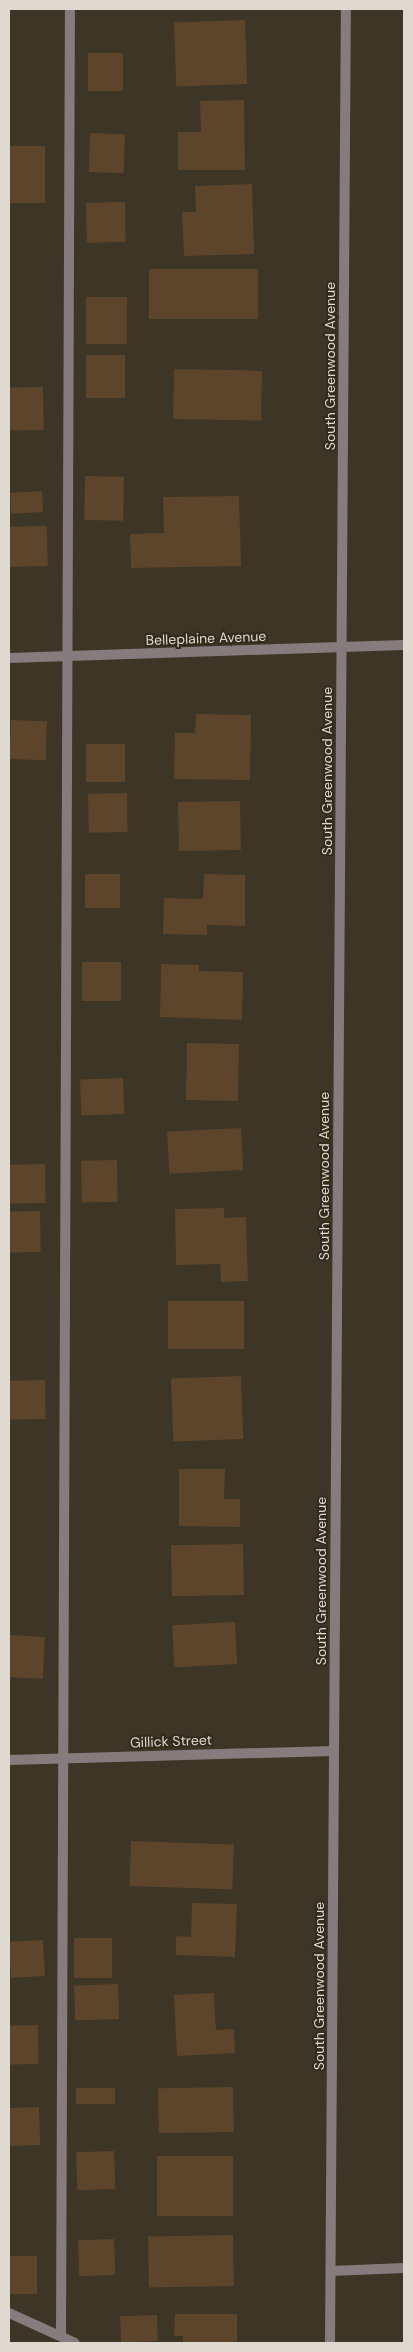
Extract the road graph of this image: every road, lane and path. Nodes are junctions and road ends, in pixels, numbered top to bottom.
1 (70, 9) edge
2 (346, 9) edge
3 (404, 645) edge
4 (341, 647) junction
5 (69, 656) junction
6 (9, 658) edge
7 (334, 1751) junction
8 (64, 1758) junction
9 (9, 1760) edge
10 (404, 2268) edge
11 (331, 2271) junction
12 (9, 2313) edge
13 (61, 2336) junction
14 (75, 2343) edge
15 (330, 2343) edge

1 - 5 street
2 - 4 street, South Greenwood Avenue
3 - 4 street, Belleplaine Avenue
4 - 5 street, Belleplaine Avenue
4 - 7 street, South Greenwood Avenue
5 - 6 street, Belleplaine Avenue
5 - 8 street
7 - 8 street, Gillick Street
7 - 11 street, South Greenwood Avenue
8 - 9 street, Gillick Street
8 - 13 street
10 - 11 street
11 - 15 street, South Greenwood Avenue
12 - 13 street
13 - 14 street

